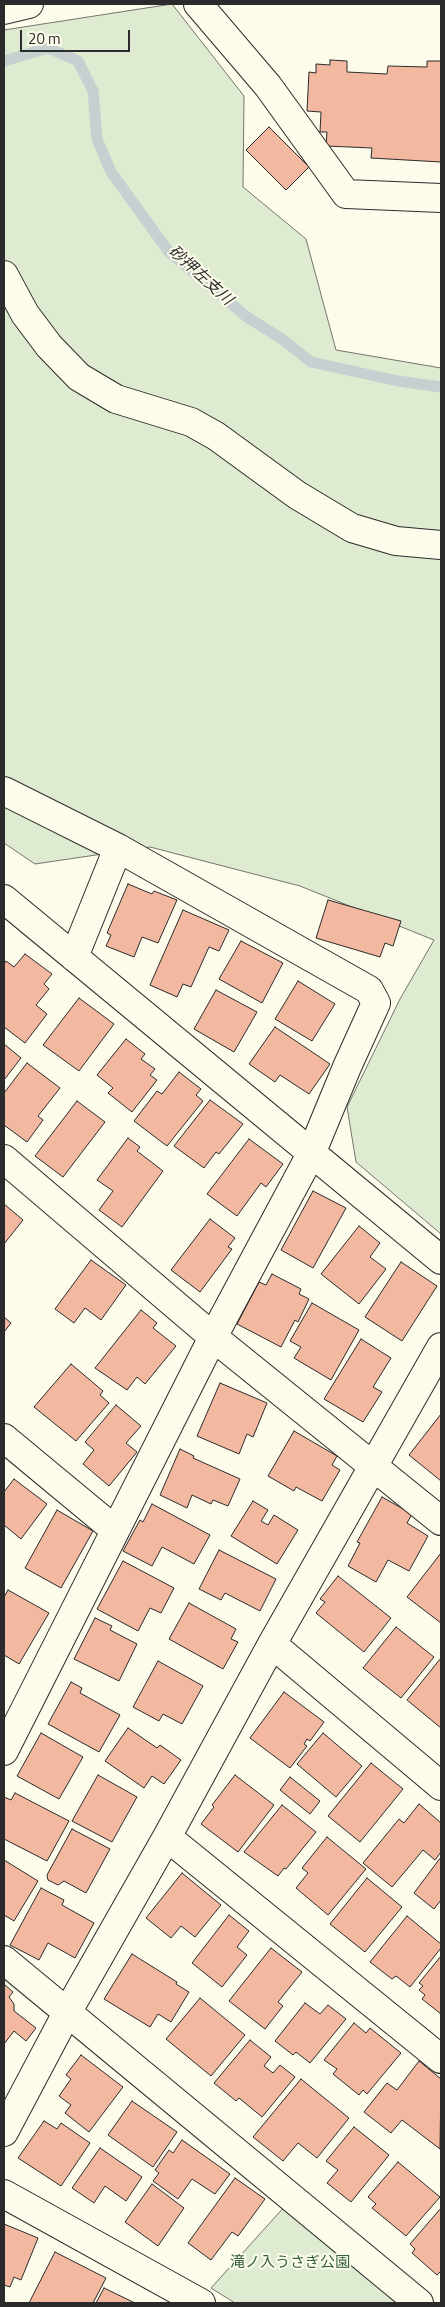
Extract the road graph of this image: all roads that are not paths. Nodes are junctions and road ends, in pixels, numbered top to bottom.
1 (29, 4) edge
2 (198, 4) edge
3 (4, 10) edge
4 (441, 198) edge
5 (4, 275) edge
6 (441, 545) edge
7 (4, 791) edge
8 (118, 848) junction
9 (4, 899) edge
10 (74, 957) junction
11 (311, 1154) junction
12 (4, 1159) edge
13 (441, 1260) edge
14 (214, 1337) junction
15 (441, 1347) edge
16 (4, 1438) edge
17 (374, 1468) junction
18 (441, 1521) edge
19 (115, 1530) junction
20 (272, 1644) junction
21 (10, 1719) edge
22 (4, 1751) edge
23 (441, 1786) edge
24 (167, 1837) junction
25 (4, 1960) edge
26 (68, 2011) junction
27 (441, 2059) edge
28 (4, 2132) edge
29 (4, 2194) edge
30 (201, 2303) edge
31 (419, 2303) edge

1 - 3 street
2 - 4 street
5 - 6 street
7 - 8 street
8 - 10 street
8 - 11 street
9 - 10 street
10 - 11 street
11 - 13 street
11 - 14 street
12 - 14 street
14 - 17 street
14 - 19 street
15 - 17 street
16 - 19 street
17 - 18 street
17 - 20 street
19 - 21 street
20 - 23 street
20 - 24 street
21 - 22 street
24 - 26 street
24 - 27 street
25 - 26 street
26 - 28 street
26 - 31 street
29 - 30 street

